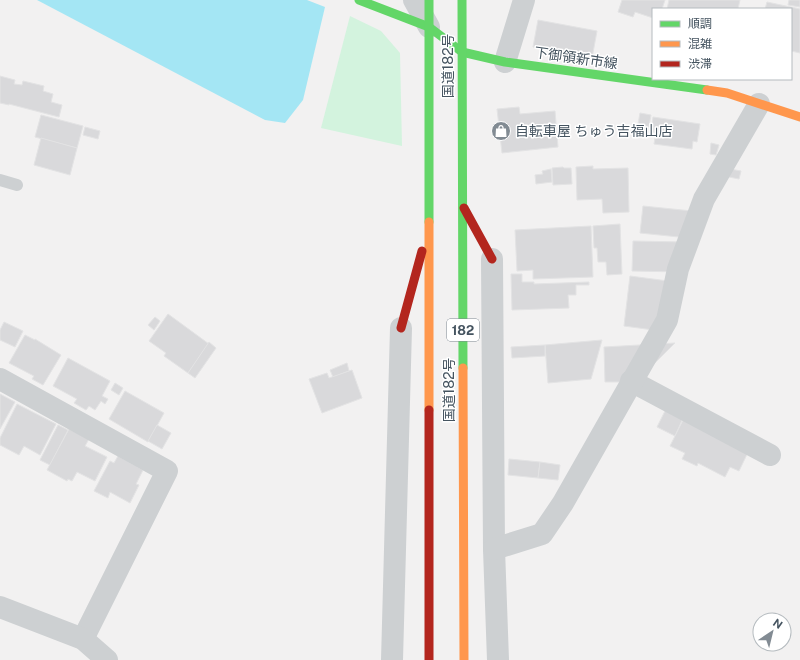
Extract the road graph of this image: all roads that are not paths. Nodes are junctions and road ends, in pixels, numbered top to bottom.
1 (359, 0) edge
2 (414, 0) edge
3 (429, 0) edge
4 (462, 0) edge
5 (524, 0) edge
6 (429, 27) junction
7 (462, 52) junction
8 (505, 62) junction
9 (759, 104) junction
10 (800, 117) edge
11 (0, 180) edge
12 (17, 185) dead end
13 (463, 205) junction
14 (430, 224) junction
15 (492, 259) joint
16 (401, 328) joint
17 (0, 379) edge
18 (631, 381) junction
19 (770, 455) dead end
20 (494, 549) junction
21 (0, 607) edge
22 (83, 639) junction
23 (107, 660) edge
24 (392, 660) edge
25 (429, 660) edge
26 (464, 660) edge
27 (498, 660) edge

1 - 6 main road, 下御領新市線
2 - 6 street
3 - 6 main road, 国道182号 / 182
4 - 7 main road, 国道182号 / 182
5 - 8 street
6 - 7 main road, 下御領新市線
6 - 14 main road, 国道182号 / 182
7 - 8 main road, 下御領新市線
7 - 13 main road, 国道182号 / 182
8 - 9 main road, 下御領新市線
9 - 10 main road, 下御領新市線
9 - 18 street
11 - 12 lane
13 - 15 main road
13 - 26 main road, 国道182号 / 182
14 - 16 main road
14 - 25 main road, 国道182号 / 182
15 - 20 street
16 - 24 street
17 - 22 street
18 - 19 street
18 - 20 street
20 - 27 street
21 - 22 street
22 - 23 street

